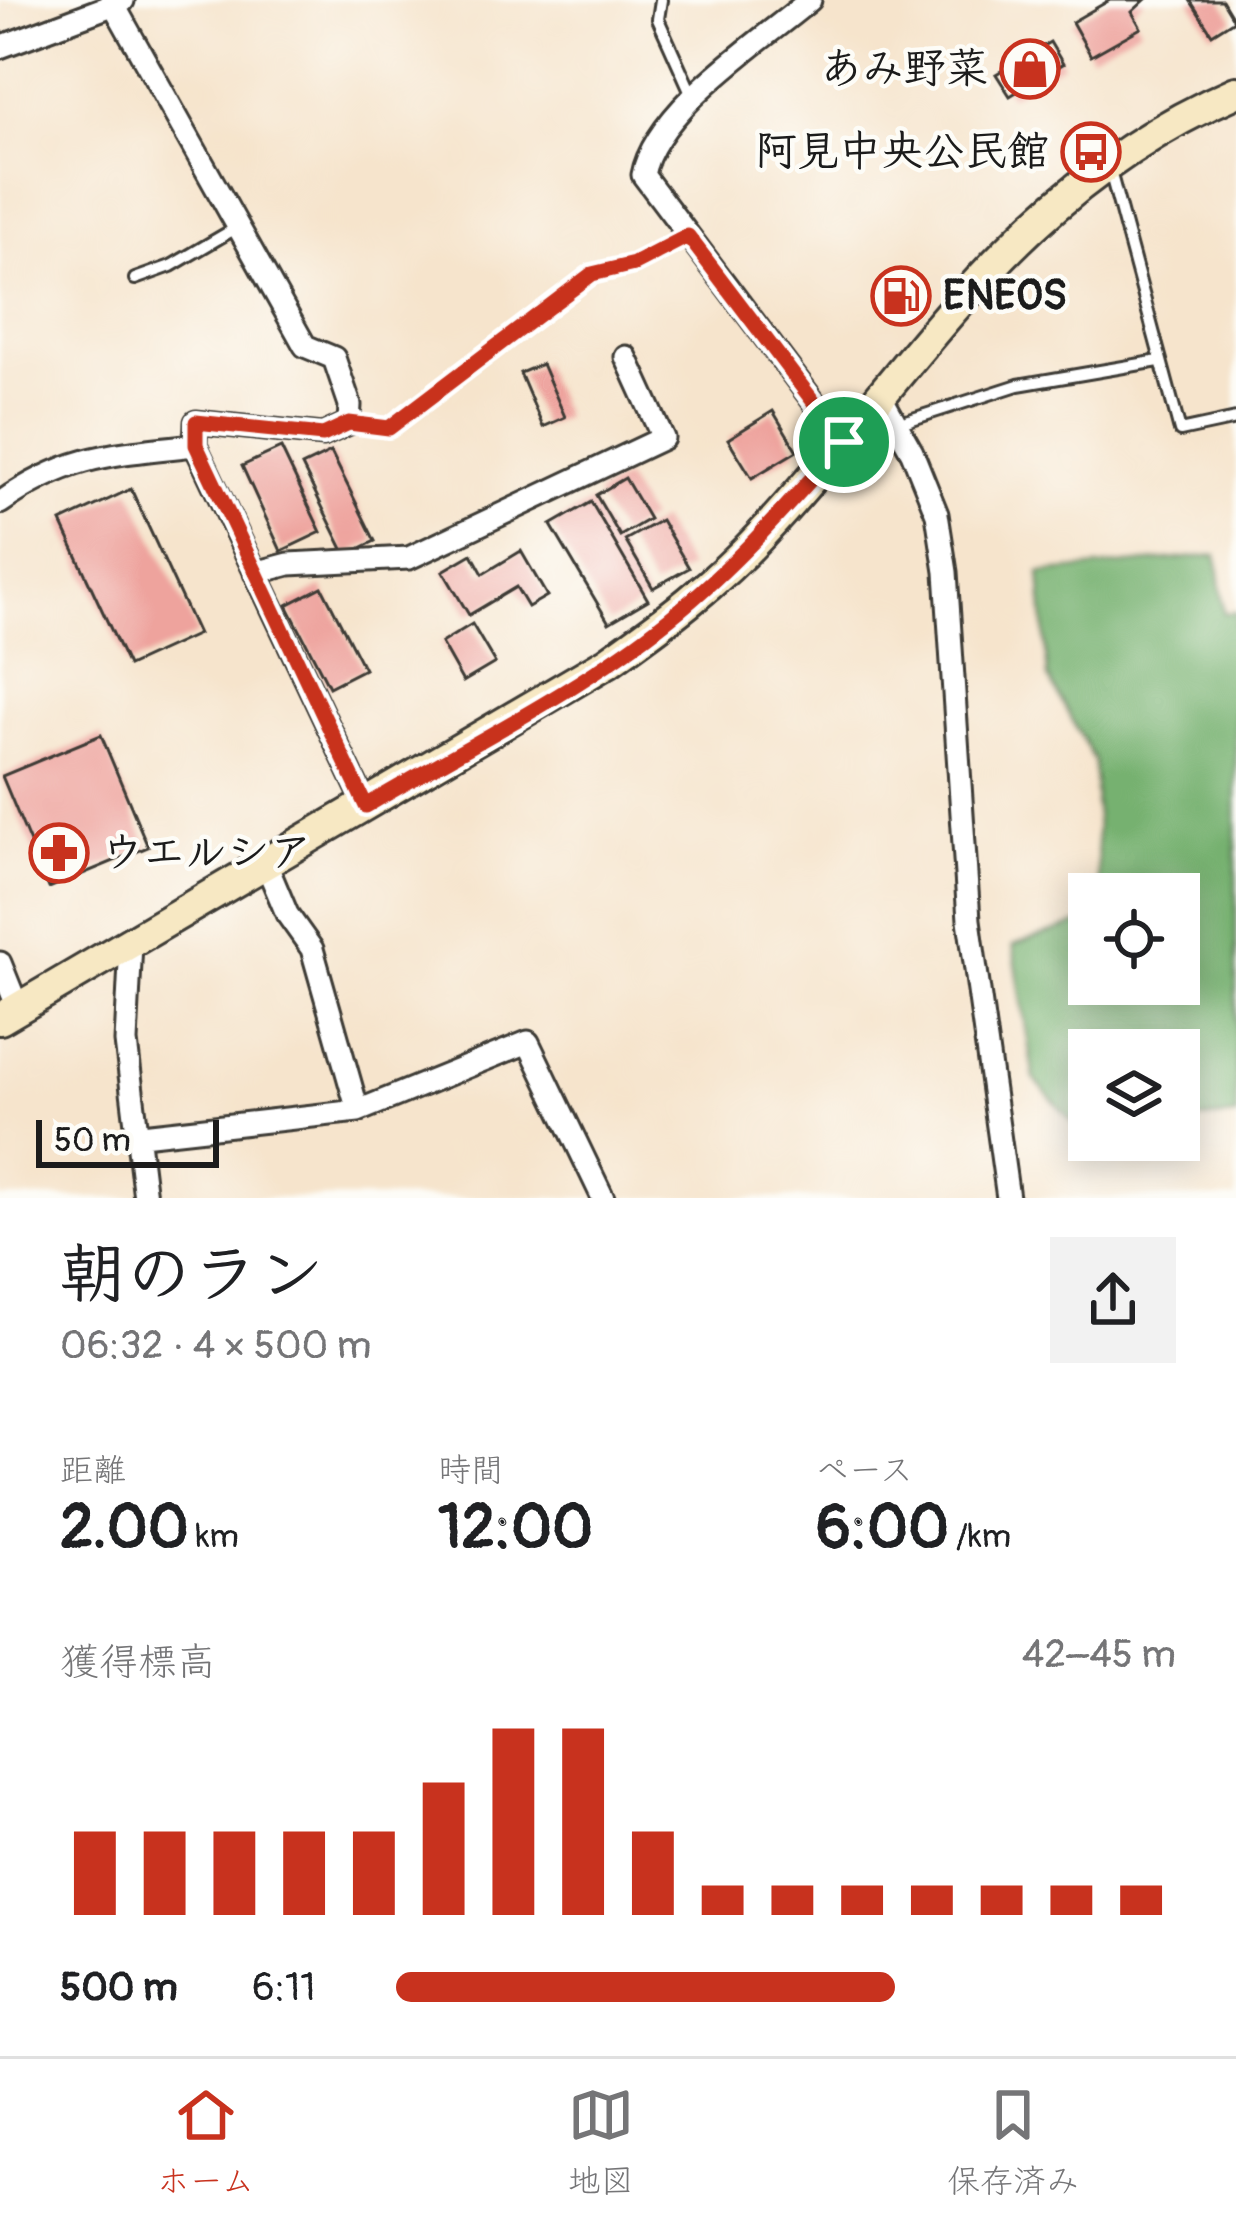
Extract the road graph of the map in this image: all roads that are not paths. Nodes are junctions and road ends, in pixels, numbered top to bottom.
1 (661, 0) edge
2 (810, 0) edge
3 (117, 1) edge
4 (0, 47) edge
5 (1236, 92) edge
6 (693, 98) junction
7 (1107, 163) junction
8 (236, 228) junction
9 (135, 279) dead end
10 (626, 357) dead end
11 (1159, 362) junction
12 (889, 410) junction
13 (1236, 419) edge
14 (844, 442) junction
15 (196, 445) junction
16 (0, 503) edge
17 (256, 573) junction
18 (366, 806) junction
19 (266, 863) junction
20 (131, 943) junction
21 (0, 963) edge
22 (6, 1009) edge
23 (358, 1111) junction
24 (142, 1135) junction
25 (600, 1197) edge
26 (145, 1198) edge
27 (1008, 1198) edge

1 - 6 lane
2 - 6 street
3 - 4 street
3 - 8 street
5 - 7 street
6 - 14 street
7 - 11 lane
7 - 12 street
8 - 9 lane
8 - 15 street
10 - 17 street
11 - 12 lane
11 - 13 lane
12 - 14 street
12 - 27 street
14 - 18 street
15 - 16 street
15 - 17 street
17 - 18 street
18 - 19 street
19 - 20 street
19 - 23 street
20 - 22 street
20 - 24 street
21 - 22 street
23 - 24 street
23 - 25 street
24 - 26 street

